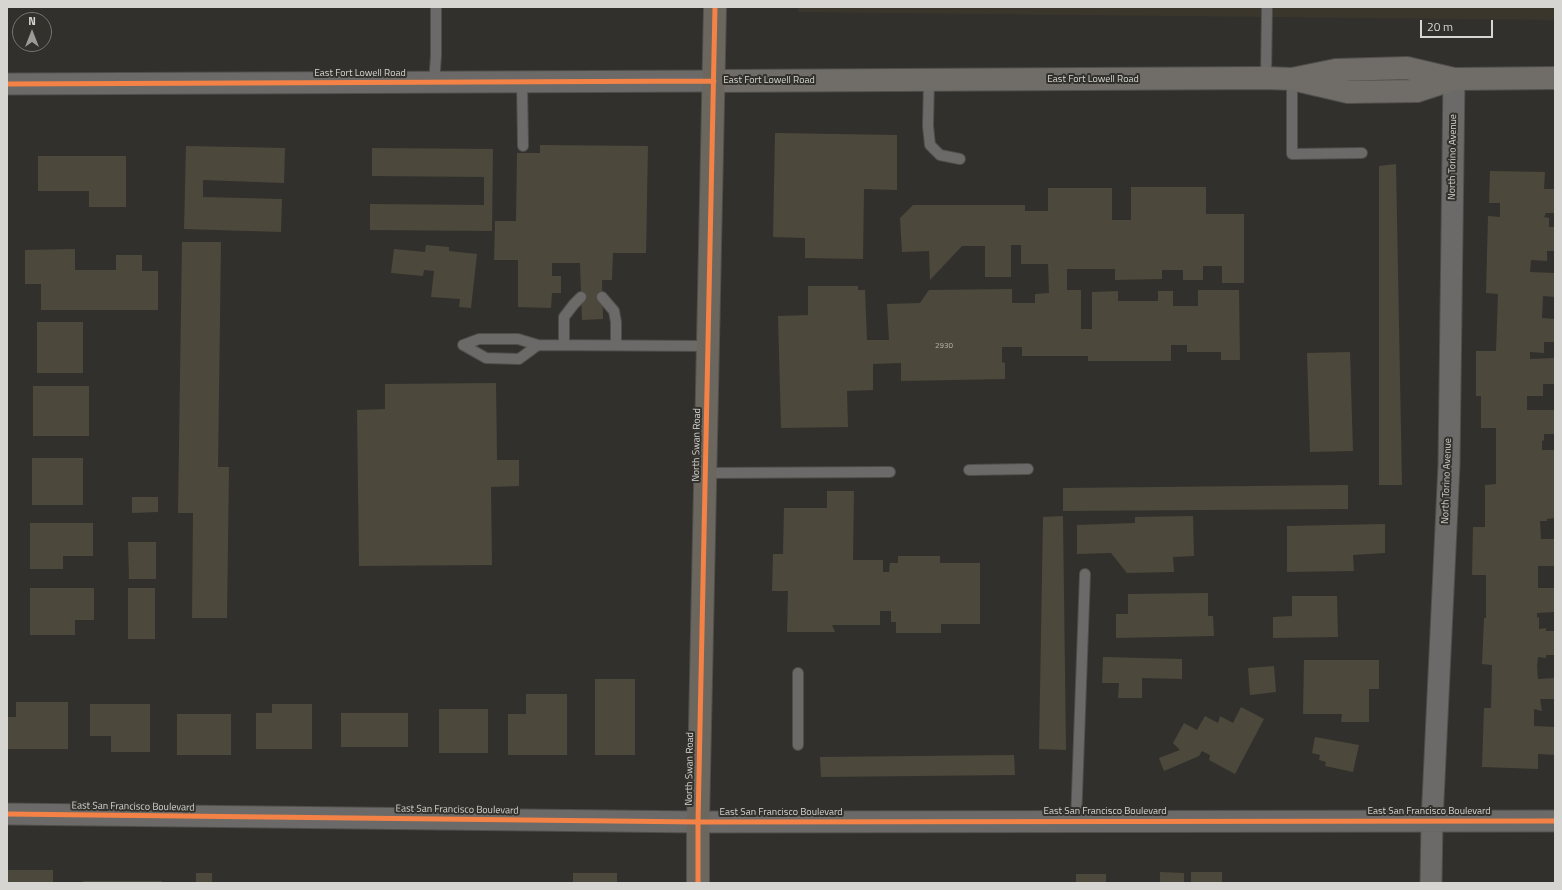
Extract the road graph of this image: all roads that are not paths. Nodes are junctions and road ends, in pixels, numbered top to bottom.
1 (436, 7) edge
2 (715, 7) edge
3 (1267, 7) edge
4 (1266, 78) junction
5 (1555, 78) edge
6 (1292, 79) junction
7 (1454, 79) junction
8 (929, 80) junction
9 (714, 81) junction
10 (434, 82) junction
11 (522, 82) junction
12 (7, 84) edge
13 (523, 146) dead end
14 (1362, 152) dead end
15 (960, 159) dead end
16 (581, 297) dead end
17 (602, 297) dead end
18 (538, 345) junction
19 (564, 345) junction
20 (616, 345) junction
21 (708, 346) junction
22 (1028, 469) dead end
23 (969, 470) dead end
24 (890, 472) dead end
25 (705, 473) junction
26 (1084, 574) dead end
27 (798, 673) dead end
28 (798, 745) dead end
29 (7, 814) edge
30 (1076, 821) junction
31 (1432, 821) junction
32 (1555, 821) edge
33 (698, 822) junction
34 (698, 883) edge
35 (1431, 883) edge

1 - 10 lane
2 - 9 main road, North Swan Road
3 - 4 lane
4 - 6 street, East Fort Lowell Road
4 - 8 street, East Fort Lowell Road
5 - 7 street, East Fort Lowell Road
6 - 7 street, East Fort Lowell Road
6 - 14 lane
7 - 31 street, North Torino Avenue
8 - 9 street, East Fort Lowell Road
8 - 15 lane
9 - 11 street, East Fort Lowell Road
9 - 21 main road, North Swan Road
10 - 11 street, East Fort Lowell Road
10 - 12 street, East Fort Lowell Road
11 - 13 lane
16 - 19 lane
17 - 20 lane
18 - 18 lane
18 - 19 lane
19 - 20 lane
20 - 21 lane
21 - 25 main road, North Swan Road
22 - 23 lane
24 - 25 lane
25 - 33 main road, North Swan Road
26 - 30 lane
27 - 28 lane
29 - 33 street, East San Francisco Boulevard
30 - 31 street, East San Francisco Boulevard
30 - 33 street, East San Francisco Boulevard
31 - 32 street, East San Francisco Boulevard
31 - 35 street, North Torino Avenue
33 - 34 main road, North Swan Road

